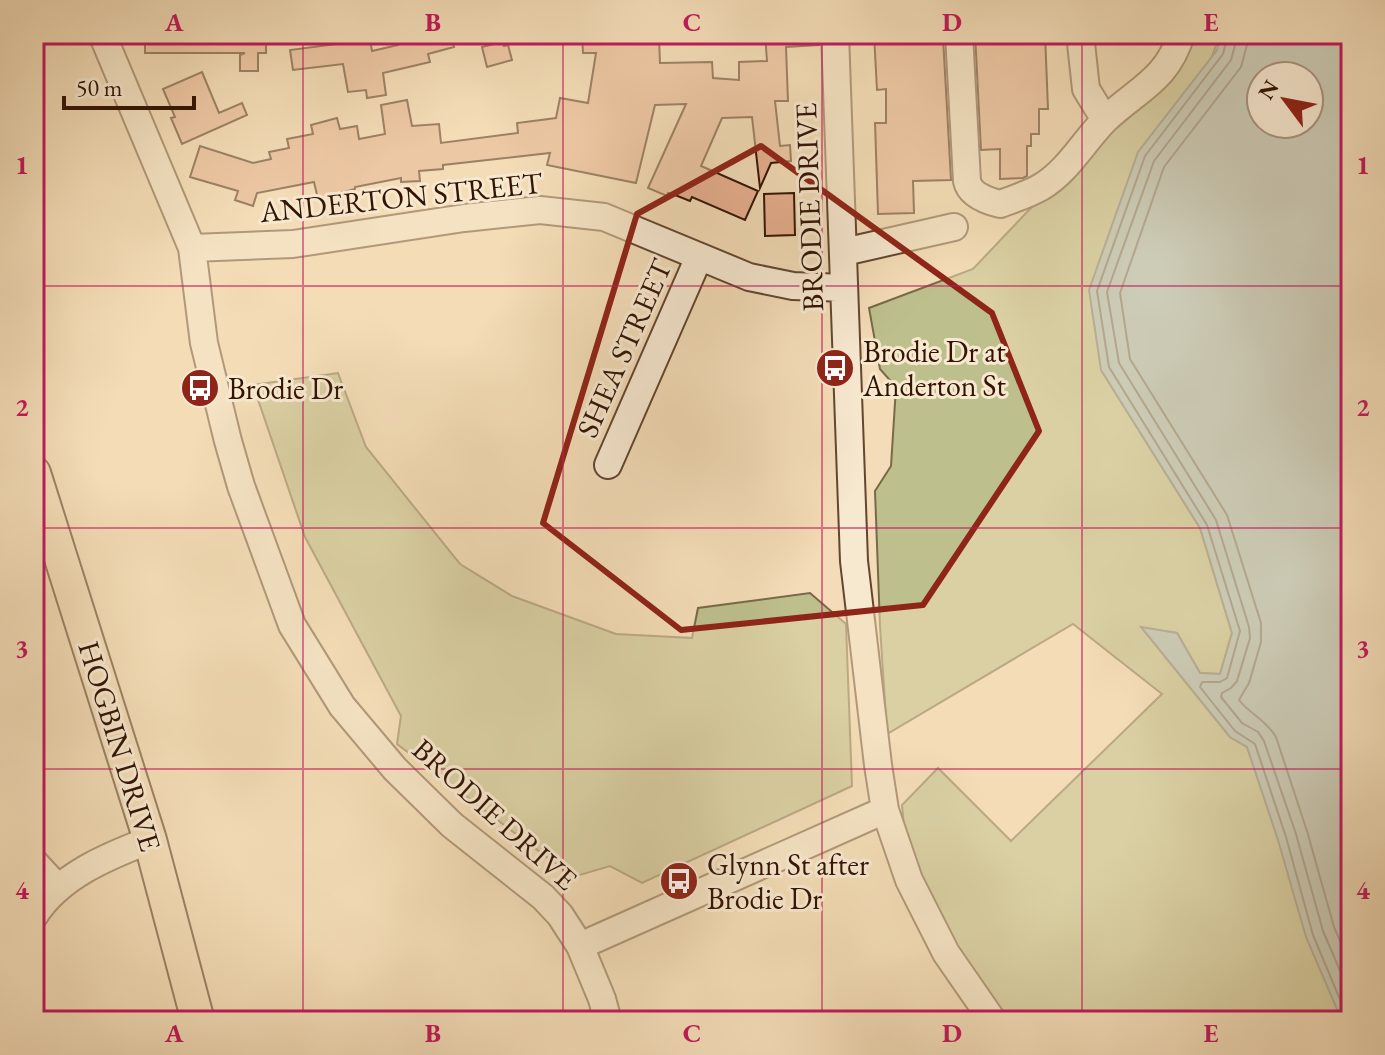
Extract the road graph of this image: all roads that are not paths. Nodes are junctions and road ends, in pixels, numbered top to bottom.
1 (102, 34) edge
2 (835, 34) edge
3 (959, 34) edge
4 (1080, 34) edge
5 (1181, 34) edge
6 (1105, 120) junction
7 (954, 227) dead end
8 (192, 248) junction
9 (844, 252) junction
10 (699, 257) junction
11 (844, 288) junction
12 (608, 465) dead end
13 (34, 473) edge
14 (885, 810) junction
15 (150, 840) junction
16 (34, 862) edge
17 (58, 888) junction
18 (34, 916) edge
19 (580, 946) junction
20 (198, 1021) edge
21 (608, 1021) edge
22 (993, 1021) edge

1 - 8 street, BRODIE DRIVE
2 - 9 street, BRODIE DRIVE
3 - 6 street
4 - 6 street
5 - 6 street
7 - 9 street
8 - 10 street, ANDERTON STREET
8 - 19 street, BRODIE DRIVE
9 - 11 street, BRODIE DRIVE
10 - 11 street, ANDERTON STREET
10 - 12 street, SHEA STREET
11 - 14 street, BRODIE DRIVE
13 - 15 main road, HOGBIN DRIVE
14 - 19 street
14 - 22 street, BRODIE DRIVE
15 - 17 street
15 - 20 main road, HOGBIN DRIVE
16 - 17 street
17 - 18 street
19 - 21 street, BRODIE DRIVE

